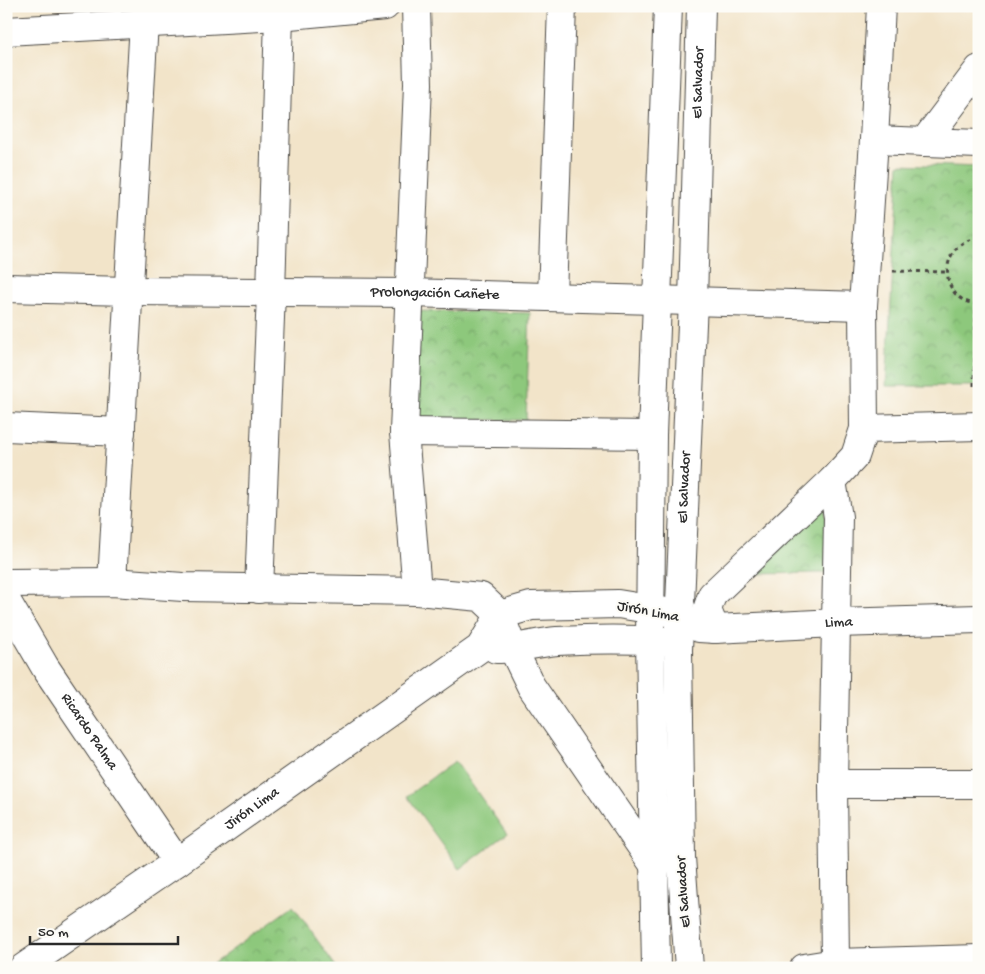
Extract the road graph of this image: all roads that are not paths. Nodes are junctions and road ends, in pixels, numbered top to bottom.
1 (385, 6) edge
2 (416, 6) edge
3 (562, 6) edge
4 (668, 6) edge
5 (701, 6) edge
6 (881, 6) edge
7 (279, 16) junction
8 (134, 17) edge
9 (6, 31) edge
10 (979, 69) edge
11 (874, 140) junction
12 (924, 142) junction
13 (979, 144) edge
14 (6, 288) edge
15 (128, 292) junction
16 (271, 293) junction
17 (409, 293) junction
18 (552, 296) junction
19 (657, 300) junction
20 (693, 301) junction
21 (863, 306) junction
22 (979, 426) edge
23 (6, 427) edge
24 (864, 429) junction
25 (121, 432) junction
26 (404, 432) junction
27 (652, 435) junction
28 (832, 481) junction
29 (112, 582) junction
30 (6, 583) edge
31 (259, 588) junction
32 (416, 591) junction
33 (6, 600) edge
34 (650, 610) junction
35 (500, 615) junction
36 (979, 619) edge
37 (836, 623) junction
38 (693, 628) junction
39 (650, 640) junction
40 (480, 648) junction
41 (513, 649) junction
42 (833, 784) junction
43 (979, 784) edge
44 (177, 862) junction
45 (654, 865) junction
46 (979, 959) edge
47 (835, 963) junction
48 (23, 968) edge
49 (656, 968) edge
50 (689, 968) edge
51 (804, 968) edge

1 - 7 street
2 - 17 street
3 - 18 street
4 - 19 street, El Salvador
5 - 20 street, El Salvador
6 - 11 street
7 - 8 street
7 - 16 street
8 - 9 street
8 - 15 street
10 - 12 street
11 - 12 street
11 - 21 street
12 - 13 street
14 - 15 street, Prolongación Cañete
15 - 16 street, Prolongación Cañete
15 - 25 street
16 - 17 street, Prolongación Cañete
16 - 31 street
17 - 18 street, Prolongación Cañete
17 - 26 street
18 - 19 street, Prolongación Cañete
19 - 20 street, Prolongación Cañete
19 - 27 street, El Salvador
20 - 21 street, Prolongación Cañete
20 - 38 street, El Salvador
21 - 24 street
22 - 24 street
23 - 25 street
24 - 28 street
25 - 29 street
26 - 27 street
26 - 32 street
27 - 34 street, El Salvador
28 - 37 street
28 - 38 street
29 - 30 street
29 - 31 street
31 - 32 street
32 - 35 street
33 - 44 street, Ricardo Palma
34 - 35 street, Jirón Lima
34 - 38 street, Jirón Lima
34 - 39 street, El Salvador
35 - 40 street, Jirón Lima
35 - 41 street
36 - 37 street, Lima
37 - 38 street, Lima
37 - 42 street
38 - 39 street, Jirón Lima
38 - 50 street, El Salvador
39 - 41 street, Jirón Lima
39 - 45 street, El Salvador
40 - 41 street, Jirón Lima
40 - 44 street, Jirón Lima
41 - 45 street
42 - 43 street
42 - 47 street
44 - 48 street, Jirón Lima
45 - 49 street, El Salvador
46 - 47 street
47 - 51 street

